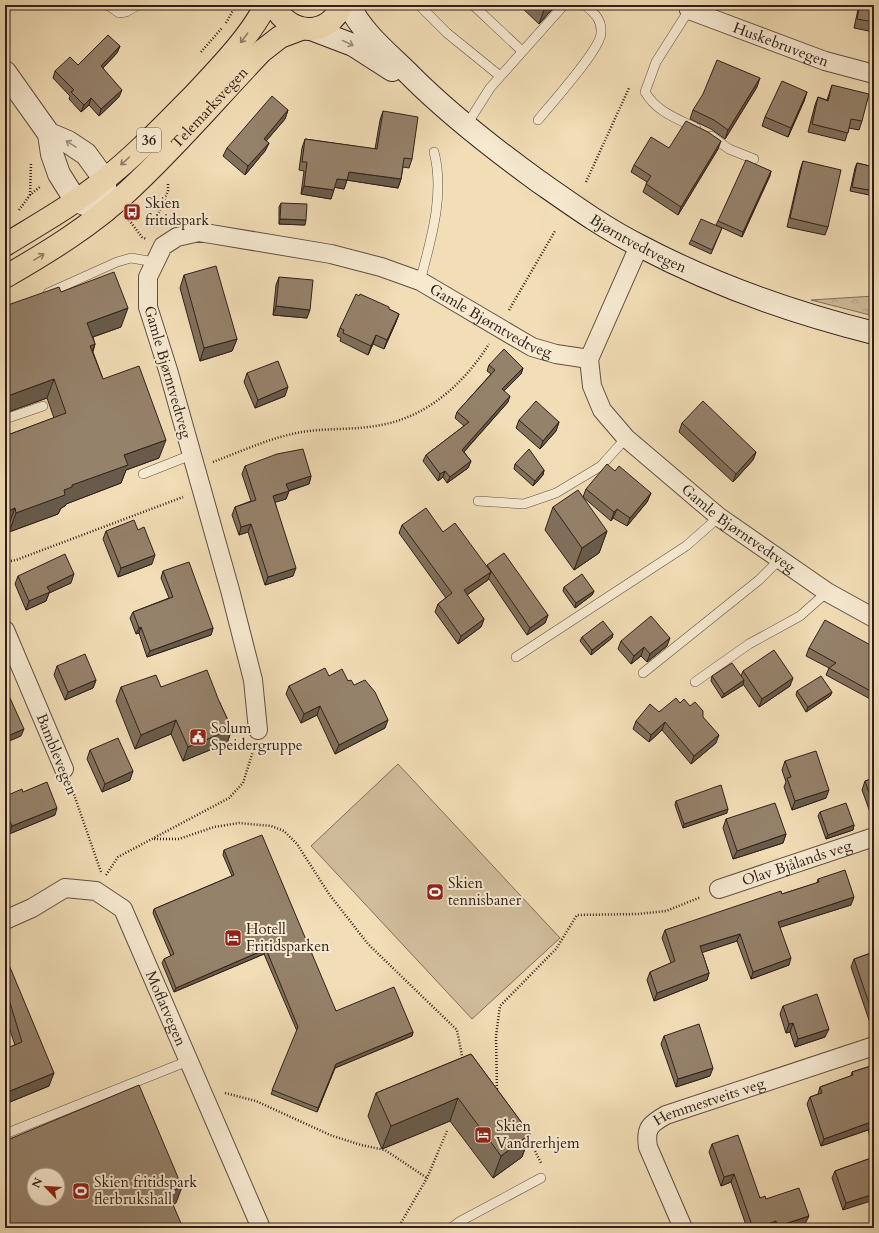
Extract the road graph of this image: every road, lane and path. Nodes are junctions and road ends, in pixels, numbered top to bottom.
1 (108, 5) edge
2 (138, 5) edge
3 (266, 5) edge
4 (274, 5) edge
5 (342, 5) edge
6 (349, 5) edge
7 (419, 5) edge
8 (473, 5) edge
9 (564, 5) edge
10 (585, 5) edge
11 (691, 7) edge
12 (306, 29) junction
13 (522, 51) junction
14 (5, 72) edge
15 (874, 74) edge
16 (500, 76) junction
17 (630, 86) dead end
18 (432, 98) junction
19 (538, 120) dead end
20 (466, 126) junction
21 (49, 134) junction
22 (434, 152) dead end
23 (754, 159) dead end
24 (105, 180) junction
25 (167, 180) dead end
26 (586, 182) dead end
27 (42, 186) dead end
28 (76, 201) junction
29 (105, 211) junction
30 (16, 213) dead end
31 (556, 231) dead end
32 (5, 245) edge
33 (639, 246) junction
34 (159, 254) junction
35 (5, 276) edge
36 (420, 281) junction
37 (41, 296) edge
38 (499, 328) junction
39 (874, 334) edge
40 (589, 359) junction
41 (42, 406) edge
42 (5, 419) edge
43 (626, 438) junction
44 (193, 462) junction
45 (143, 474) dead end
46 (202, 489) junction
47 (478, 501) dead end
48 (719, 517) junction
49 (780, 559) junction
50 (5, 562) edge
51 (827, 592) junction
52 (874, 618) edge
53 (5, 630) edge
54 (516, 657) dead end
55 (643, 673) dead end
56 (695, 682) dead end
57 (258, 730) joint
58 (64, 769) joint
59 (874, 837) edge
60 (154, 839) junction
61 (719, 889) joint
62 (5, 920) edge
63 (874, 1046) edge
64 (188, 1061) junction
65 (464, 1064) edge
66 (201, 1091) junction
67 (497, 1093) edge
68 (523, 1130) edge
69 (447, 1131) edge
70 (5, 1134) edge
71 (427, 1178) junction
72 (541, 1178) joint
73 (257, 1226) edge
74 (398, 1228) edge
75 (451, 1228) edge
76 (683, 1228) edge

1 - 2 lane
3 -> 24 highway, Telemarksvegen / 36
4 - 12 highway
5 - 12 highway, Telemarksvegen / 36
6 - 18 main road, Bjørntvedtvegen
7 - 16 lane
8 - 13 lane
9 - 13 lane
10 - 19 lane
11 - 15 street, Huskebruvegen
11 - 23 lane
12 -> 18 main road, Bjørntvedtvegen
12 - 29 highway, Telemarksvegen / 36
13 - 16 lane
14 - 21 main road
16 - 20 lane
17 - 26 path
18 - 20 main road, Bjørntvedtvegen
20 - 33 main road, Bjørntvedtvegen
24 -> 21 main road
21 - 28 main road
22 - 36 lane
24 - 28 highway, Telemarksvegen / 36
24 - 29 main road
25 - 34 path
27 - 30 path
28 - 29 main road
28 - 32 highway, Telemarksvegen / 36
35 -> 29 highway, Telemarksvegen / 36
31 - 38 path
33 - 39 main road, Bjørntvedtvegen
33 - 40 street
34 - 36 street, Gamle Bjørntvedtveg
34 - 37 lane
34 - 44 street, Gamle Bjørntvedtveg
36 - 38 street, Gamle Bjørntvedtveg
38 - 40 street, Gamle Bjørntvedtveg
38 - 44 path
40 - 43 street, Gamle Bjørntvedtveg
41 - 42 lane
43 - 47 lane
43 - 48 street, Gamle Bjørntvedtveg
44 - 45 lane
44 - 46 street, Gamle Bjørntvedtveg
46 - 50 path
46 - 57 street, Gamle Bjørntvedtveg
48 - 49 street, Gamle Bjørntvedtveg
48 - 54 lane
49 - 51 street, Gamle Bjørntvedtveg
49 - 55 lane
51 - 52 street, Gamle Bjørntvedtveg
51 - 56 lane
53 - 58 street, Bamblevegen
57 - 60 path
58 - 60 path, Bamblevegen
59 - 61 street, Olav Bjålands veg
60 - 65 path
61 - 67 path
62 - 64 street, Moflatvegen
63 - 76 street, Hemmestveits veg
64 - 66 street, Moflatvegen
64 - 70 lane
66 - 71 path
66 - 73 street, Moflatvegen
68 - 72 path
69 - 71 path
71 - 74 path
72 - 75 lane

